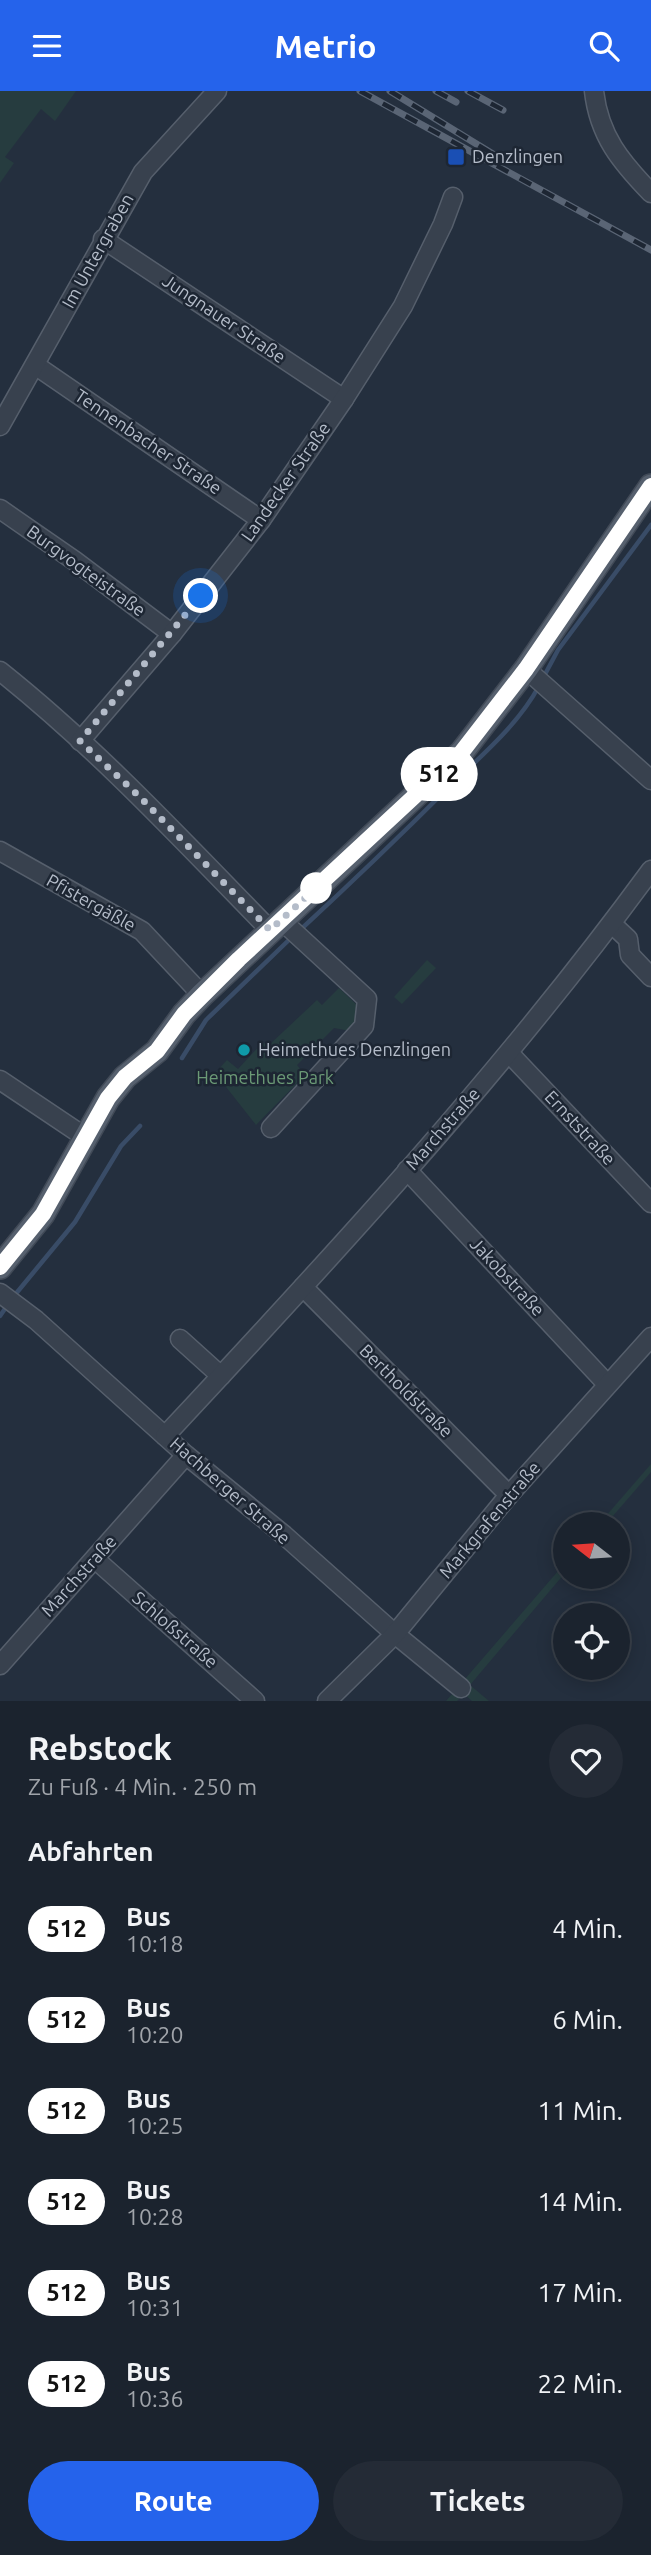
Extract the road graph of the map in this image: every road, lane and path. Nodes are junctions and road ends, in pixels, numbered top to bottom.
1 (217, 91) edge
2 (594, 91) edge
3 (651, 193) edge
4 (453, 197) dead end
5 (103, 239) junction
6 (34, 365) junction
7 (344, 399) junction
8 (0, 426) edge
9 (651, 486) edge
10 (0, 509) edge
11 (261, 520) junction
12 (172, 634) junction
13 (0, 671) edge
14 (537, 678) junction
15 (80, 741) junction
16 (651, 780) edge
17 (0, 851) edge
18 (651, 870) edge
19 (612, 924) junction
20 (286, 929) junction
21 (651, 977) edge
22 (202, 995) junction
23 (509, 1053) junction
24 (0, 1080) edge
25 (271, 1128) dead end
26 (85, 1137) junction
27 (407, 1170) junction
28 (651, 1203) edge
29 (0, 1267) edge
30 (303, 1287) junction
31 (7, 1298) edge
32 (651, 1337) edge
33 (180, 1339) dead end
34 (221, 1376) junction
35 (607, 1384) junction
36 (165, 1436) junction
37 (186, 1455) junction
38 (509, 1496) junction
39 (95, 1559) junction
40 (394, 1634) junction
41 (0, 1665) edge
42 (461, 1688) dead end
43 (255, 1701) edge
44 (327, 1701) edge

1 - 5 street, Im Untergraben
2 - 3 street
4 - 7 street, Landecker Straße
5 - 6 street, Im Untergraben
5 - 7 street, Jungnauer Straße
6 - 8 street, Im Untergraben
6 - 11 street, Tennenbacher Straße
7 - 11 street, Landecker Straße
9 - 14 main road
10 - 12 street, Burgvogteistraße
11 - 12 street, Landecker Straße
12 - 15 street, Landecker Straße
13 - 15 street
14 - 16 street
14 - 20 main road
15 - 20 street
17 - 22 street, Pfistergäßle
18 - 19 street, Marchstraße
19 - 21 street
19 - 23 street, Marchstraße
20 - 22 main road
20 - 25 street
22 - 26 main road
23 - 27 street, Marchstraße
23 - 28 street, Ernststraße
24 - 26 street
26 - 29 main road
27 - 30 street, Marchstraße
27 - 35 street, Jakobstraße
30 - 34 street, Marchstraße
30 - 38 street, Bertholdstraße
31 - 36 street, Hachberger Straße
32 - 35 street, Markgrafenstraße
33 - 34 street
34 - 36 street, Marchstraße
35 - 38 street, Markgrafenstraße
36 - 37 street, Hachberger Straße
37 - 39 street, Marchstraße
37 - 40 street, Hachberger Straße
38 - 40 street, Markgrafenstraße
39 - 41 street, Marchstraße
39 - 43 street, Schloßstraße
40 - 42 street, Hachberger Straße
40 - 44 street, Markgrafenstraße

